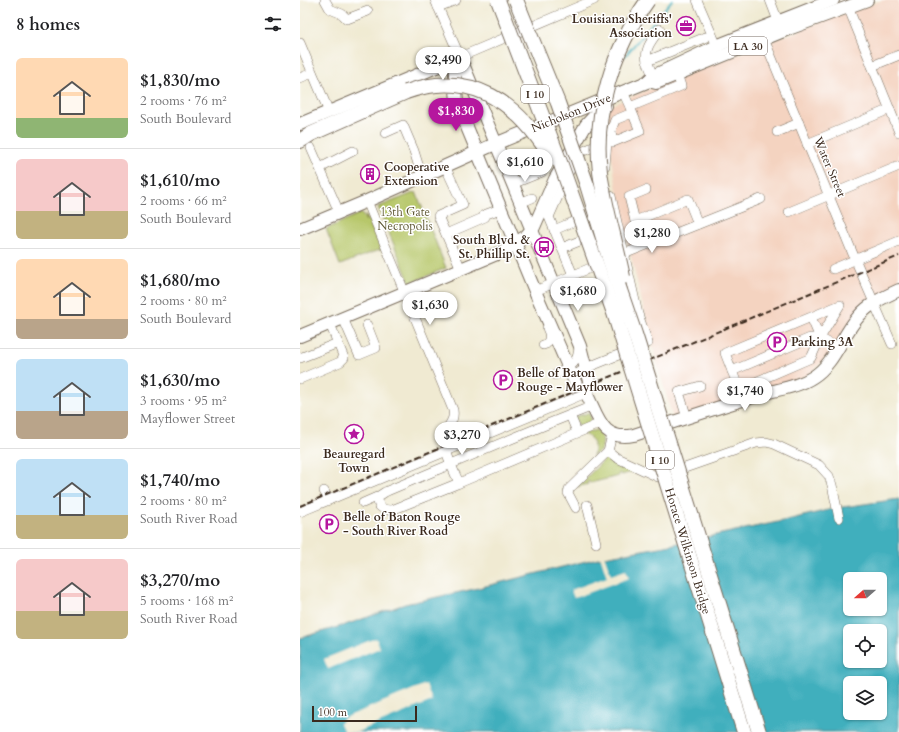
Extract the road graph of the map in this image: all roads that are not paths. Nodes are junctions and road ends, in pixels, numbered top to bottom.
1 (325, 0) edge
2 (456, 0) edge
3 (498, 0) edge
4 (516, 0) edge
5 (594, 0) edge
6 (648, 0) edge
7 (697, 0) edge
8 (770, 0) edge
9 (833, 0) edge
10 (867, 0) edge
11 (437, 4) edge
12 (848, 7) junction
13 (368, 10) dead end
14 (778, 21) junction
15 (660, 29) dead end
16 (706, 37) dead end
17 (764, 39) junction
18 (695, 41) junction
19 (300, 43) edge
20 (717, 46) junction
21 (700, 53) junction
22 (899, 55) edge
23 (457, 58) junction
24 (647, 61) junction
25 (872, 66) junction
26 (312, 73) junction
27 (422, 73) junction
28 (677, 74) junction
29 (300, 78) edge
30 (650, 79) junction
31 (621, 93) junction
32 (457, 103) junction
33 (631, 110) junction
34 (329, 112) junction
35 (894, 113) edge
36 (799, 123) junction
37 (304, 132) edge
38 (777, 132) dead end
39 (899, 132) edge
40 (385, 133) dead end
41 (610, 140) junction
42 (495, 144) junction
43 (807, 144) junction
44 (353, 151) dead end
45 (477, 153) junction
46 (446, 166) junction
47 (899, 166) edge
48 (320, 168) junction
49 (542, 172) dead end
50 (422, 177) junction
51 (512, 184) junction
52 (570, 189) junction
53 (646, 190) dead end
54 (828, 195) junction
55 (532, 198) dead end
56 (761, 199) dead end
57 (367, 201) junction
58 (520, 203) junction
59 (613, 205) junction
60 (500, 209) junction
61 (338, 212) junction
62 (789, 212) dead end
63 (635, 221) junction
64 (698, 224) junction
65 (618, 226) junction
66 (300, 229) edge
67 (532, 230) junction
68 (554, 230) junction
69 (446, 234) junction
70 (899, 241) edge
71 (516, 244) junction
72 (645, 245) junction
73 (562, 248) junction
74 (625, 253) junction
75 (855, 260) junction
76 (833, 268) dead end
77 (461, 269) junction
78 (573, 275) junction
79 (554, 283) junction
80 (899, 290) edge
81 (535, 291) junction
82 (404, 292) junction
83 (874, 303) junction
84 (811, 317) junction
85 (343, 318) junction
86 (330, 324) junction
87 (367, 325) dead end
88 (635, 334) junction
89 (300, 336) edge
90 (820, 338) junction
91 (338, 343) junction
92 (579, 343) junction
93 (892, 344) dead end
94 (543, 345) dead end
95 (838, 348) junction
96 (300, 358) edge
97 (569, 368) junction
98 (586, 368) junction
99 (732, 371) junction
100 (555, 375) dead end
101 (300, 379) edge
102 (574, 380) junction
103 (700, 386) dead end
104 (586, 393) junction
105 (593, 406) junction
106 (570, 415) junction
107 (687, 418) junction
108 (601, 423) junction
109 (577, 432) junction
110 (612, 434) junction
111 (447, 451) junction
112 (608, 452) junction
113 (452, 464) junction
114 (459, 483) junction
115 (324, 491) dead end
116 (379, 496) junction
117 (329, 500) junction
118 (363, 503) dead end
119 (587, 505) dead end
120 (576, 508) dead end
121 (300, 512) edge
122 (839, 518) dead end
123 (596, 542) dead end
124 (744, 732) edge
125 (759, 732) edge

1 - 13 street
2 - 11 street
3 - 52 highway, I 10, bridge
4 - 88 highway, I 10, bridge
5 - 23 street
6 - 88 highway, bridge
7 - 20 street
8 - 14 street
9 - 14 main road, Nicholson Drive / LA 30
10 - 12 main road, Nicholson Drive / LA 30
11 - 23 street
12 - 17 main road, Nicholson Drive / LA 30
12 - 25 street
14 - 20 main road, Nicholson Drive / LA 30
15 - 24 street
16 - 18 street
17 - 28 main road, Nicholson Drive / LA 30
17 - 36 street, Water Street
18 - 21 street
18 - 24 street
19 - 26 street
20 - 21 main road, Nicholson Drive / LA 30
21 - 30 main road, Nicholson Drive / LA 30
22 - 25 street
23 - 27 main road
23 - 32 main road
23 - 42 main road
24 - 30 street
25 - 35 street
26 - 29 street
26 - 34 street
27 - 32 main road
27 - 34 main road
28 - 30 main road, Nicholson Drive / LA 30
28 - 33 street
30 - 31 main road, Nicholson Drive / LA 30
31 - 33 street
31 - 42 main road, Nicholson Drive / LA 30
31 - 67 main road, LA 30
32 - 45 main road
33 - 41 street
33 - 41 street
34 - 37 main road
35 - 39 street
35 - 43 street
36 - 38 street
36 - 43 street, Water Street
37 - 48 street
37 - 52 highway, bridge
40 - 50 street
41 - 59 street
41 - 68 street
42 - 45 main road, Nicholson Drive
42 - 51 main road
43 - 54 street, Water Street
44 - 48 street
45 - 46 main road, Nicholson Drive
45 - 60 main road
46 - 50 main road, Nicholson Drive
46 - 69 street
47 - 54 street
48 - 61 street
49 - 51 street
50 - 57 main road, Nicholson Drive
51 - 58 main road
52 - 124 highway, Horace Wilkinson Bridge / I 10, bridge
53 - 63 street
54 - 62 street
54 - 75 street, Water Street
55 - 58 street
56 - 64 street
57 - 61 main road, Nicholson Drive
57 - 82 street
58 - 67 main road
59 - 65 street
59 - 68 street
60 - 69 street
60 - 71 main road
61 - 66 main road, Nicholson Drive
63 - 64 street
63 - 72 street
64 - 72 street
65 - 73 street
65 - 74 street
67 - 71 main road
67 - 79 main road
68 - 73 street
69 - 77 street
70 - 75 street
71 - 77 main road
71 - 81 main road
72 - 74 street
73 - 78 street
74 - 78 street
74 - 98 street
75 - 76 street
75 - 83 street, Water Street
77 - 82 main road
78 - 79 street
79 - 81 street
79 - 92 main road
80 - 83 main road
81 - 94 street
81 - 97 main road
82 - 85 main road
82 - 111 street
83 - 93 street, Water Street
83 - 95 main road
84 - 90 street
84 - 90 street
84 - 99 street
85 - 86 main road
85 - 87 street
86 - 89 main road
86 - 91 street
88 - 125 highway, Horace Wilkinson Bridge / I 10, bridge
90 - 95 street
90 - 99 street
90 - 99 street
91 - 96 street
91 - 101 street
92 - 97 street
92 - 98 main road
95 - 107 main road
97 - 100 street
97 - 102 main road
98 - 102 street
98 - 104 main road
102 - 104 main road
103 - 107 street
104 - 105 main road
104 - 111 street
105 - 106 street
105 - 108 main road
106 - 109 street
106 - 113 street
107 - 110 main road
108 - 109 street
108 - 110 main road
109 - 114 street
110 - 112 street
111 - 113 street
111 - 117 street
112 - 120 street
112 - 122 street
113 - 114 street
113 - 116 street
114 - 116 street
115 - 117 street
116 - 118 street
117 - 121 street
119 - 123 street

